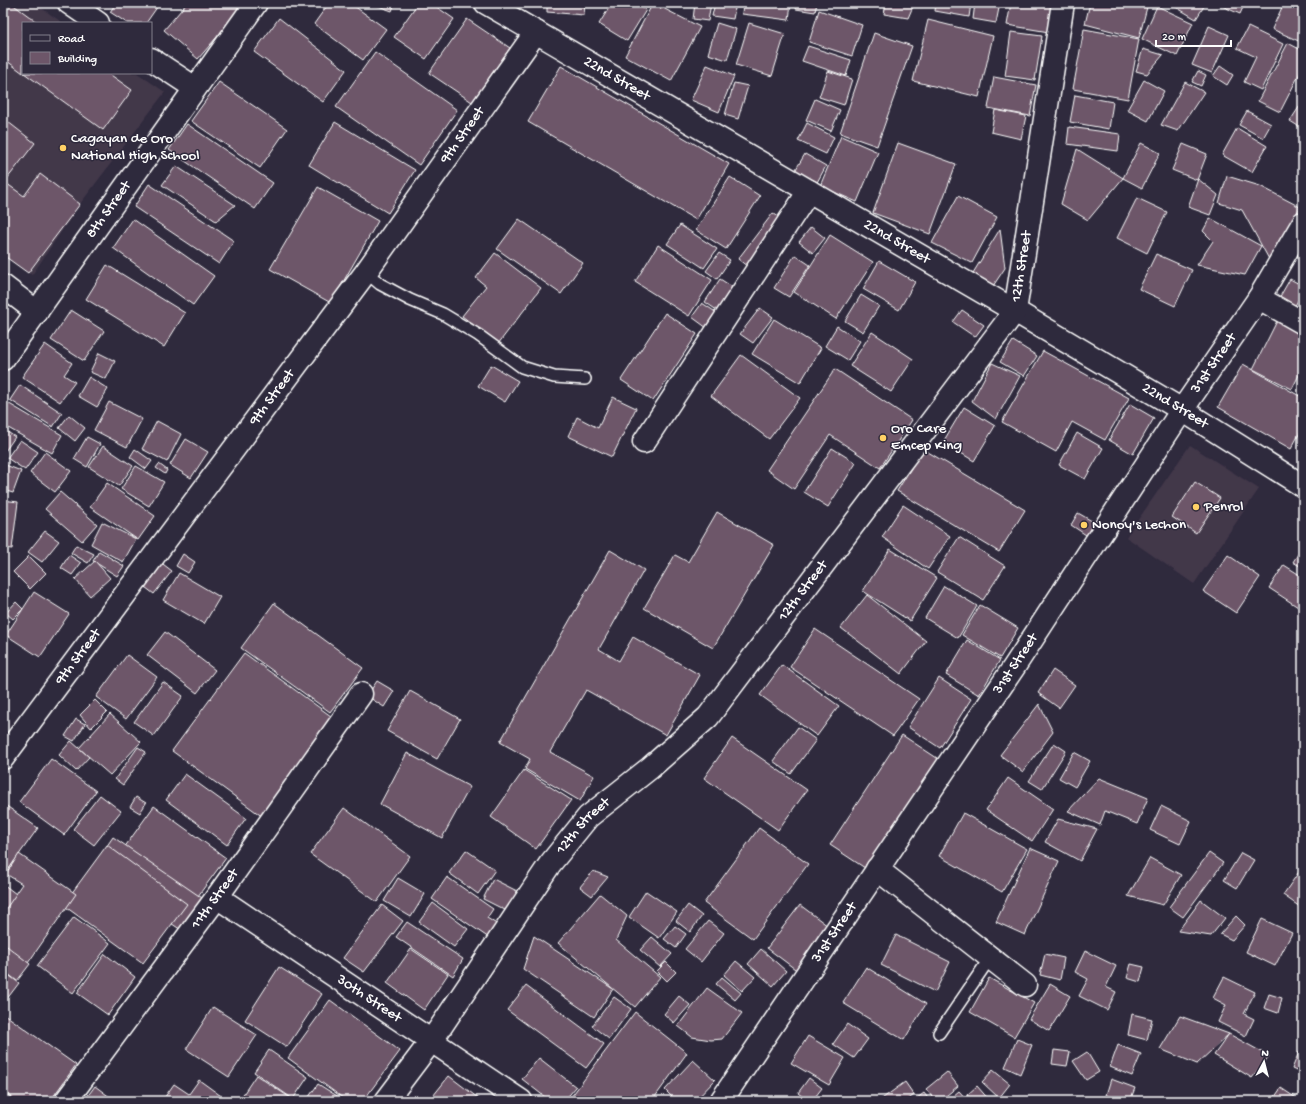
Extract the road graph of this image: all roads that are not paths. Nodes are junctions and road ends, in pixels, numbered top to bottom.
1 (69, 3) edge
2 (256, 3) edge
3 (486, 3) edge
4 (1063, 3) edge
5 (97, 22) edge
6 (536, 32) junction
7 (152, 60) edge
8 (195, 88) junction
9 (809, 191) junction
10 (1303, 223) edge
11 (366, 272) junction
12 (3, 286) edge
13 (1259, 298) junction
14 (1015, 311) junction
15 (37, 312) junction
16 (1303, 323) edge
17 (3, 358) edge
18 (585, 378) dead end
19 (1182, 410) junction
20 (644, 442) dead end
21 (1303, 486) edge
22 (361, 694) dead end
23 (3, 758) edge
24 (877, 869) junction
25 (217, 897) junction
26 (990, 958) junction
27 (1025, 985) dead end
28 (940, 1033) dead end
29 (432, 1040) junction
30 (66, 1101) edge
31 (386, 1101) edge
32 (520, 1101) edge
33 (721, 1101) edge

1 - 5 street
2 - 8 street, 8th Street
3 - 6 street, 22nd Street
4 - 14 street, 12th Street
6 - 9 street, 22nd Street
6 - 11 street, 9th Street
7 - 8 street
8 - 15 street, 8th Street
9 - 14 street, 22nd Street
9 - 20 street
10 - 13 street, 31st Street
11 - 18 lane
11 - 23 street, 9th Street
12 - 15 street
13 - 16 street
13 - 19 street, 31st Street
14 - 19 street, 22nd Street
14 - 29 street, 12th Street
15 - 17 street, 8th Street
19 - 21 street, 22nd Street
19 - 24 street, 31st Street
22 - 25 street, 11th Street
24 - 26 street
24 - 33 street, 31st Street
25 - 29 street, 30th Street
25 - 30 street, 11th Street
26 - 27 street
26 - 28 lane
29 - 31 street, 12th Street
29 - 32 street, 30th Street

